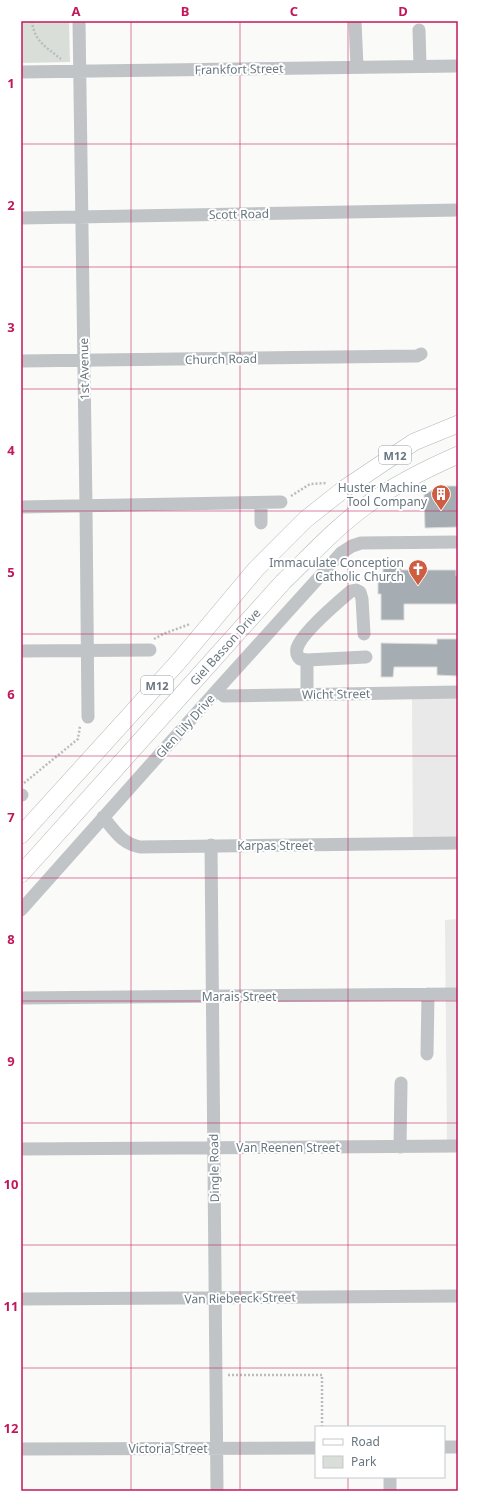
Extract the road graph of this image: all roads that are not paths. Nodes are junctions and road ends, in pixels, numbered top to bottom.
1 (79, 21) edge
2 (355, 21) edge
3 (419, 30) dead end
4 (420, 66) junction
5 (458, 66) edge
6 (357, 67) junction
7 (21, 72) edge
8 (79, 72) junction
9 (458, 210) edge
10 (21, 218) edge
11 (82, 218) junction
12 (421, 354) dead end
13 (84, 360) junction
14 (21, 361) edge
15 (458, 424) edge
16 (458, 455) edge
17 (284, 499) road end
18 (261, 503) junction
19 (86, 506) junction
20 (21, 507) edge
21 (261, 523) dead end
22 (458, 542) edge
23 (364, 634) dead end
24 (150, 646) road end
25 (87, 650) junction
26 (21, 651) edge
27 (366, 657) dead end
28 (307, 660) junction
29 (217, 690) junction
30 (458, 692) edge
31 (307, 694) junction
32 (84, 719) road end
33 (103, 817) junction
34 (21, 835) edge
35 (458, 843) edge
36 (211, 845) junction
37 (21, 874) edge
38 (21, 910) edge
39 (428, 994) junction
40 (458, 994) edge
41 (212, 996) junction
42 (21, 998) edge
43 (427, 1054) dead end
44 (401, 1083) dead end
45 (400, 1146) junction
46 (458, 1146) edge
47 (214, 1147) junction
48 (21, 1149) edge
49 (458, 1296) edge
50 (215, 1298) junction
51 (21, 1300) edge
52 (445, 1447) edge
53 (458, 1447) edge
54 (216, 1448) junction
55 (315, 1448) edge
56 (21, 1450) edge
57 (390, 1478) edge
58 (216, 1491) edge
59 (390, 1491) edge

1 - 8 street, 1st Avenue
2 - 6 street
3 - 4 street
4 - 5 street, Frankfort Street
4 - 6 street, Frankfort Street
6 - 8 street, Frankfort Street
7 - 8 street, Frankfort Street
8 - 11 street, 1st Avenue
9 - 11 street, Scott Road
10 - 11 street, Scott Road
11 - 13 street, 1st Avenue
12 - 13 street, Church Road
13 - 14 street, Church Road
13 - 19 street, 1st Avenue
15 - 34 main road, M12
16 - 37 main road, Giel Basson Drive / M12
17 - 18 street
18 - 19 street
18 - 21 street
19 - 20 street
19 - 25 street, 1st Avenue
22 - 29 street, Glen Lily Drive
23 - 28 street
24 - 25 street
25 - 26 street
25 - 32 street, 1st Avenue
27 - 28 street
28 - 31 street
29 - 31 street, Wicht Street
29 - 33 street, Glen Lily Drive
30 - 31 street, Wicht Street
33 - 36 street, Karpas Street
33 - 38 street, Glen Lily Drive
35 - 36 street, Karpas Street
36 - 41 street, Dingle Road
39 - 40 street, Marais Street
39 - 41 street, Marais Street
39 - 43 street
41 - 42 street, Marais Street
41 - 47 street, Dingle Road
44 - 45 street
45 - 46 street, Van Reenen Street
45 - 47 street, Van Reenen Street
47 - 48 street, Van Reenen Street
47 - 50 street, Dingle Road
49 - 50 street, Van Riebeeck Street
50 - 51 street, Van Riebeeck Street
50 - 54 street, Dingle Road
52 - 53 street
54 - 55 street, Victoria Street
54 - 56 street, Victoria Street
54 - 58 street, Dingle Road
57 - 59 street

